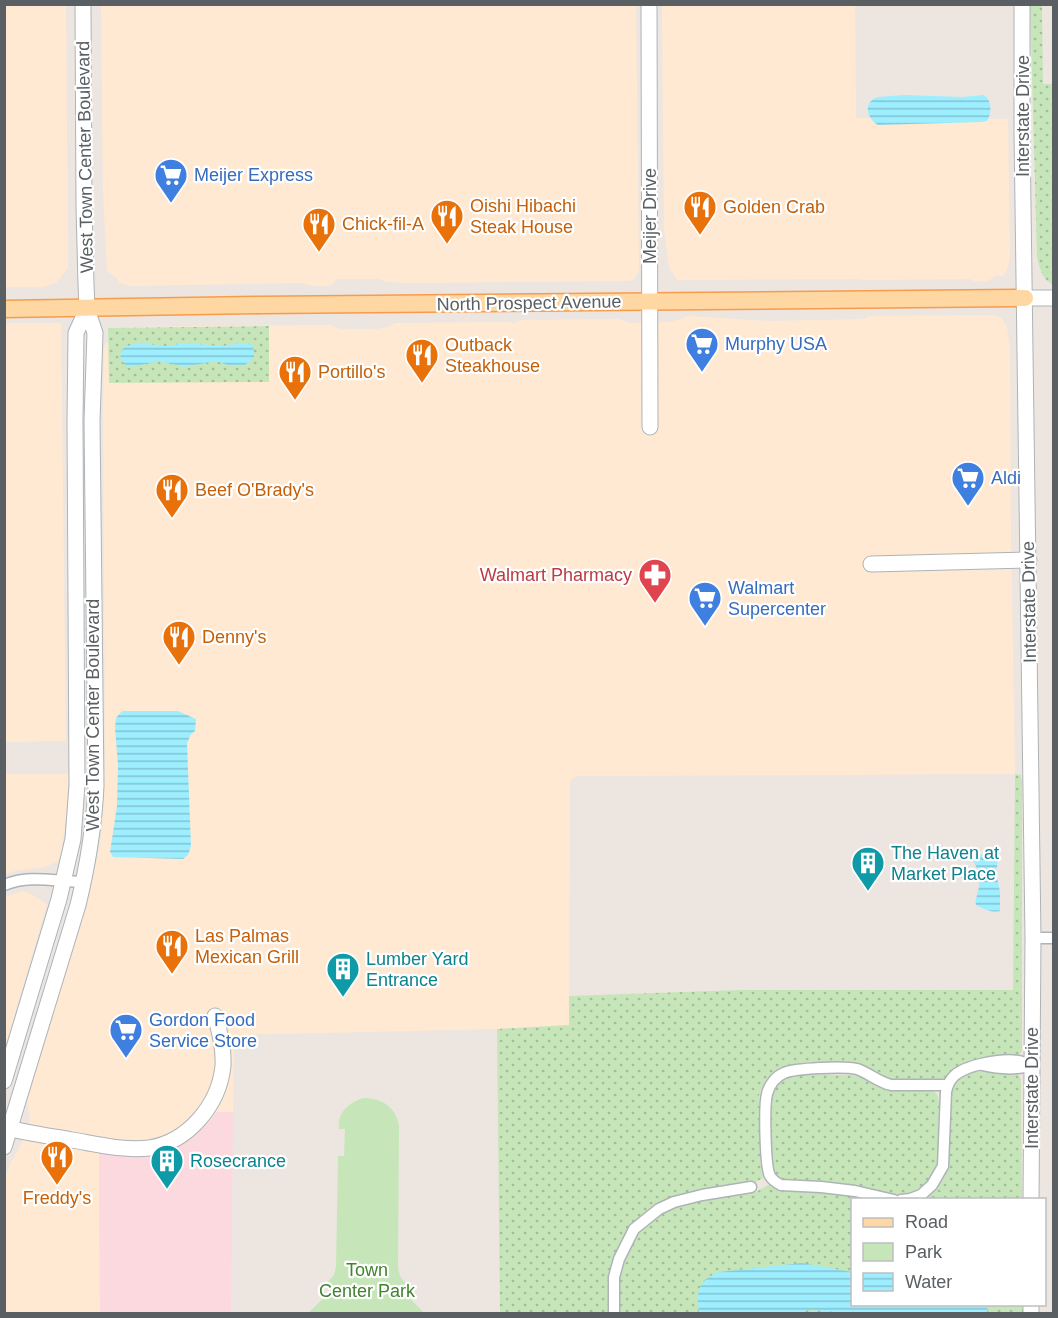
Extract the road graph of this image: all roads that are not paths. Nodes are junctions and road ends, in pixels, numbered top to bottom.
1 (83, 4) edge
2 (649, 4) edge
3 (1022, 4) edge
4 (1025, 298) junction
5 (1053, 298) edge
6 (650, 302) junction
7 (4, 309) edge
8 (87, 309) junction
9 (650, 427) dead end
10 (1029, 560) junction
11 (871, 564) dead end
12 (63, 882) junction
13 (83, 882) junction
14 (4, 885) edge
15 (1033, 938) junction
16 (1053, 938) edge
17 (215, 1016) dead end
18 (1032, 1066) junction
19 (4, 1080) edge
20 (947, 1084) junction
21 (7, 1127) edge
22 (4, 1147) edge
23 (751, 1187) dead end
24 (884, 1198) edge
25 (913, 1198) edge
26 (1031, 1198) edge
27 (614, 1314) edge

1 - 8 main road, West Town Center Boulevard
2 - 6 main road, Meijer Drive
3 - 4 main road, Interstate Drive
4 - 5 main road, North Prospect Avenue
4 - 6 main road, North Prospect Avenue
4 - 10 main road, Interstate Drive
6 - 8 main road, North Prospect Avenue
6 - 9 main road, Meijer Drive
7 - 8 main road, North Prospect Avenue
8 - 12 main road, West Town Center Boulevard
8 - 13 main road, West Town Center Boulevard
10 - 11 main road
10 - 15 main road, Interstate Drive
12 - 13 street
12 - 14 street
12 - 19 main road, West Town Center Boulevard
13 - 21 main road, West Town Center Boulevard
15 - 16 street
15 - 18 main road, Interstate Drive
17 - 21 main road
18 - 20 street
18 - 26 main road, Interstate Drive
20 - 24 street
20 - 25 street
21 - 22 main road, West Town Center Boulevard
23 - 27 street

